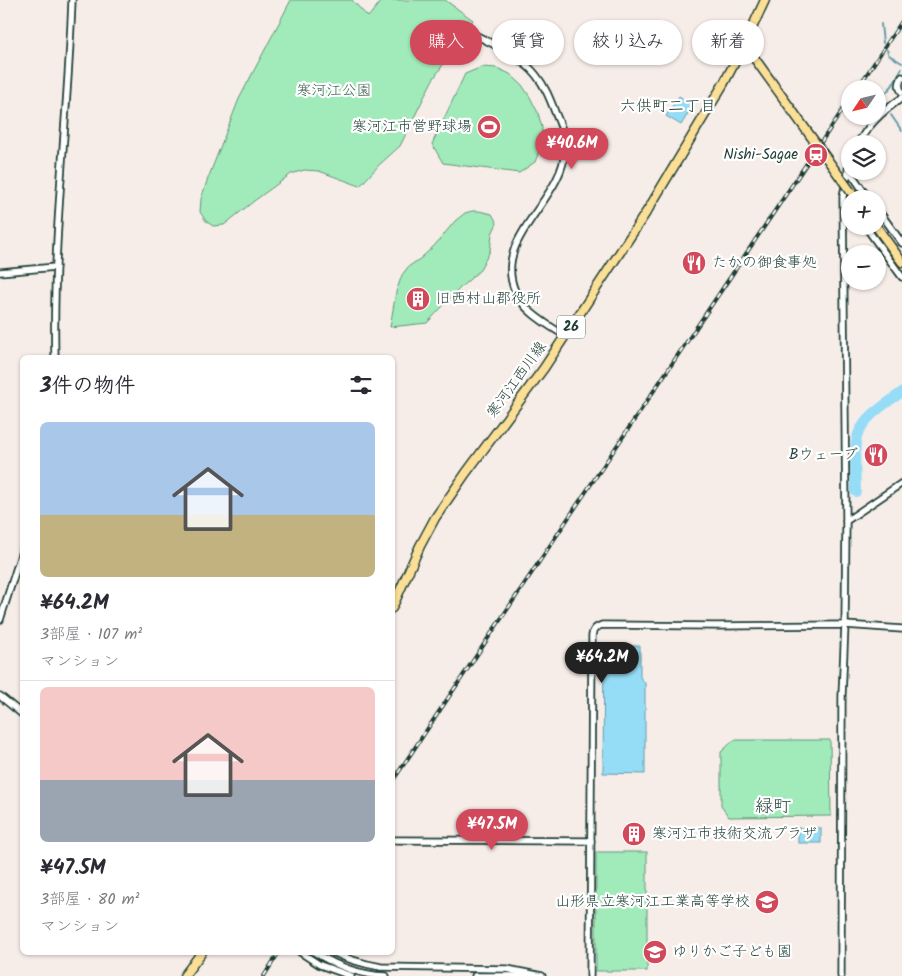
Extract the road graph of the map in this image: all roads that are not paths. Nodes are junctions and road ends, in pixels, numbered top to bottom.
1 (72, 0) edge
2 (765, 0) edge
3 (756, 20) edge
4 (482, 39) edge
5 (733, 65) edge
6 (759, 65) edge
7 (902, 77) edge
8 (902, 92) edge
9 (902, 98) edge
10 (863, 135) edge
11 (849, 190) edge
12 (886, 221) edge
13 (843, 235) edge
14 (872, 235) edge
15 (882, 235) edge
16 (902, 243) edge
17 (902, 262) edge
18 (56, 267) junction
19 (0, 272) edge
20 (902, 277) edge
21 (565, 336) junction
22 (55, 355) edge
23 (902, 483) edge
24 (846, 521) junction
25 (20, 557) edge
26 (395, 601) edge
27 (0, 620) edge
28 (845, 625) junction
29 (902, 629) edge
30 (0, 696) edge
31 (20, 712) edge
32 (395, 840) edge
33 (591, 841) junction
34 (200, 955) edge
35 (305, 955) edge
36 (319, 955) edge
37 (338, 955) edge
38 (184, 976) edge
39 (351, 976) edge
40 (386, 976) edge
41 (474, 976) edge
42 (510, 976) edge
43 (541, 976) edge
44 (549, 976) edge
45 (590, 976) edge
46 (841, 976) edge

1 - 18 street
2 - 3 main road, 寒河江西川線
4 - 21 street
5 - 21 main road, 寒河江西川線 / 26
6 - 11 main road, bridge
7 - 8 street
9 - 10 street
12 - 16 street
13 - 24 street
14 - 20 street
15 - 17 main road
18 - 19 street
18 - 22 street
21 - 26 main road, 寒河江西川線 / 26
23 - 24 street
24 - 28 street
25 - 27 street
28 - 29 street
28 - 33 street
28 - 46 street
30 - 31 street
32 - 33 street
33 - 45 street
34 - 38 main road
35 - 39 street
36 - 40 street
37 - 43 street
41 - 42 street
42 - 43 street
43 - 44 street

